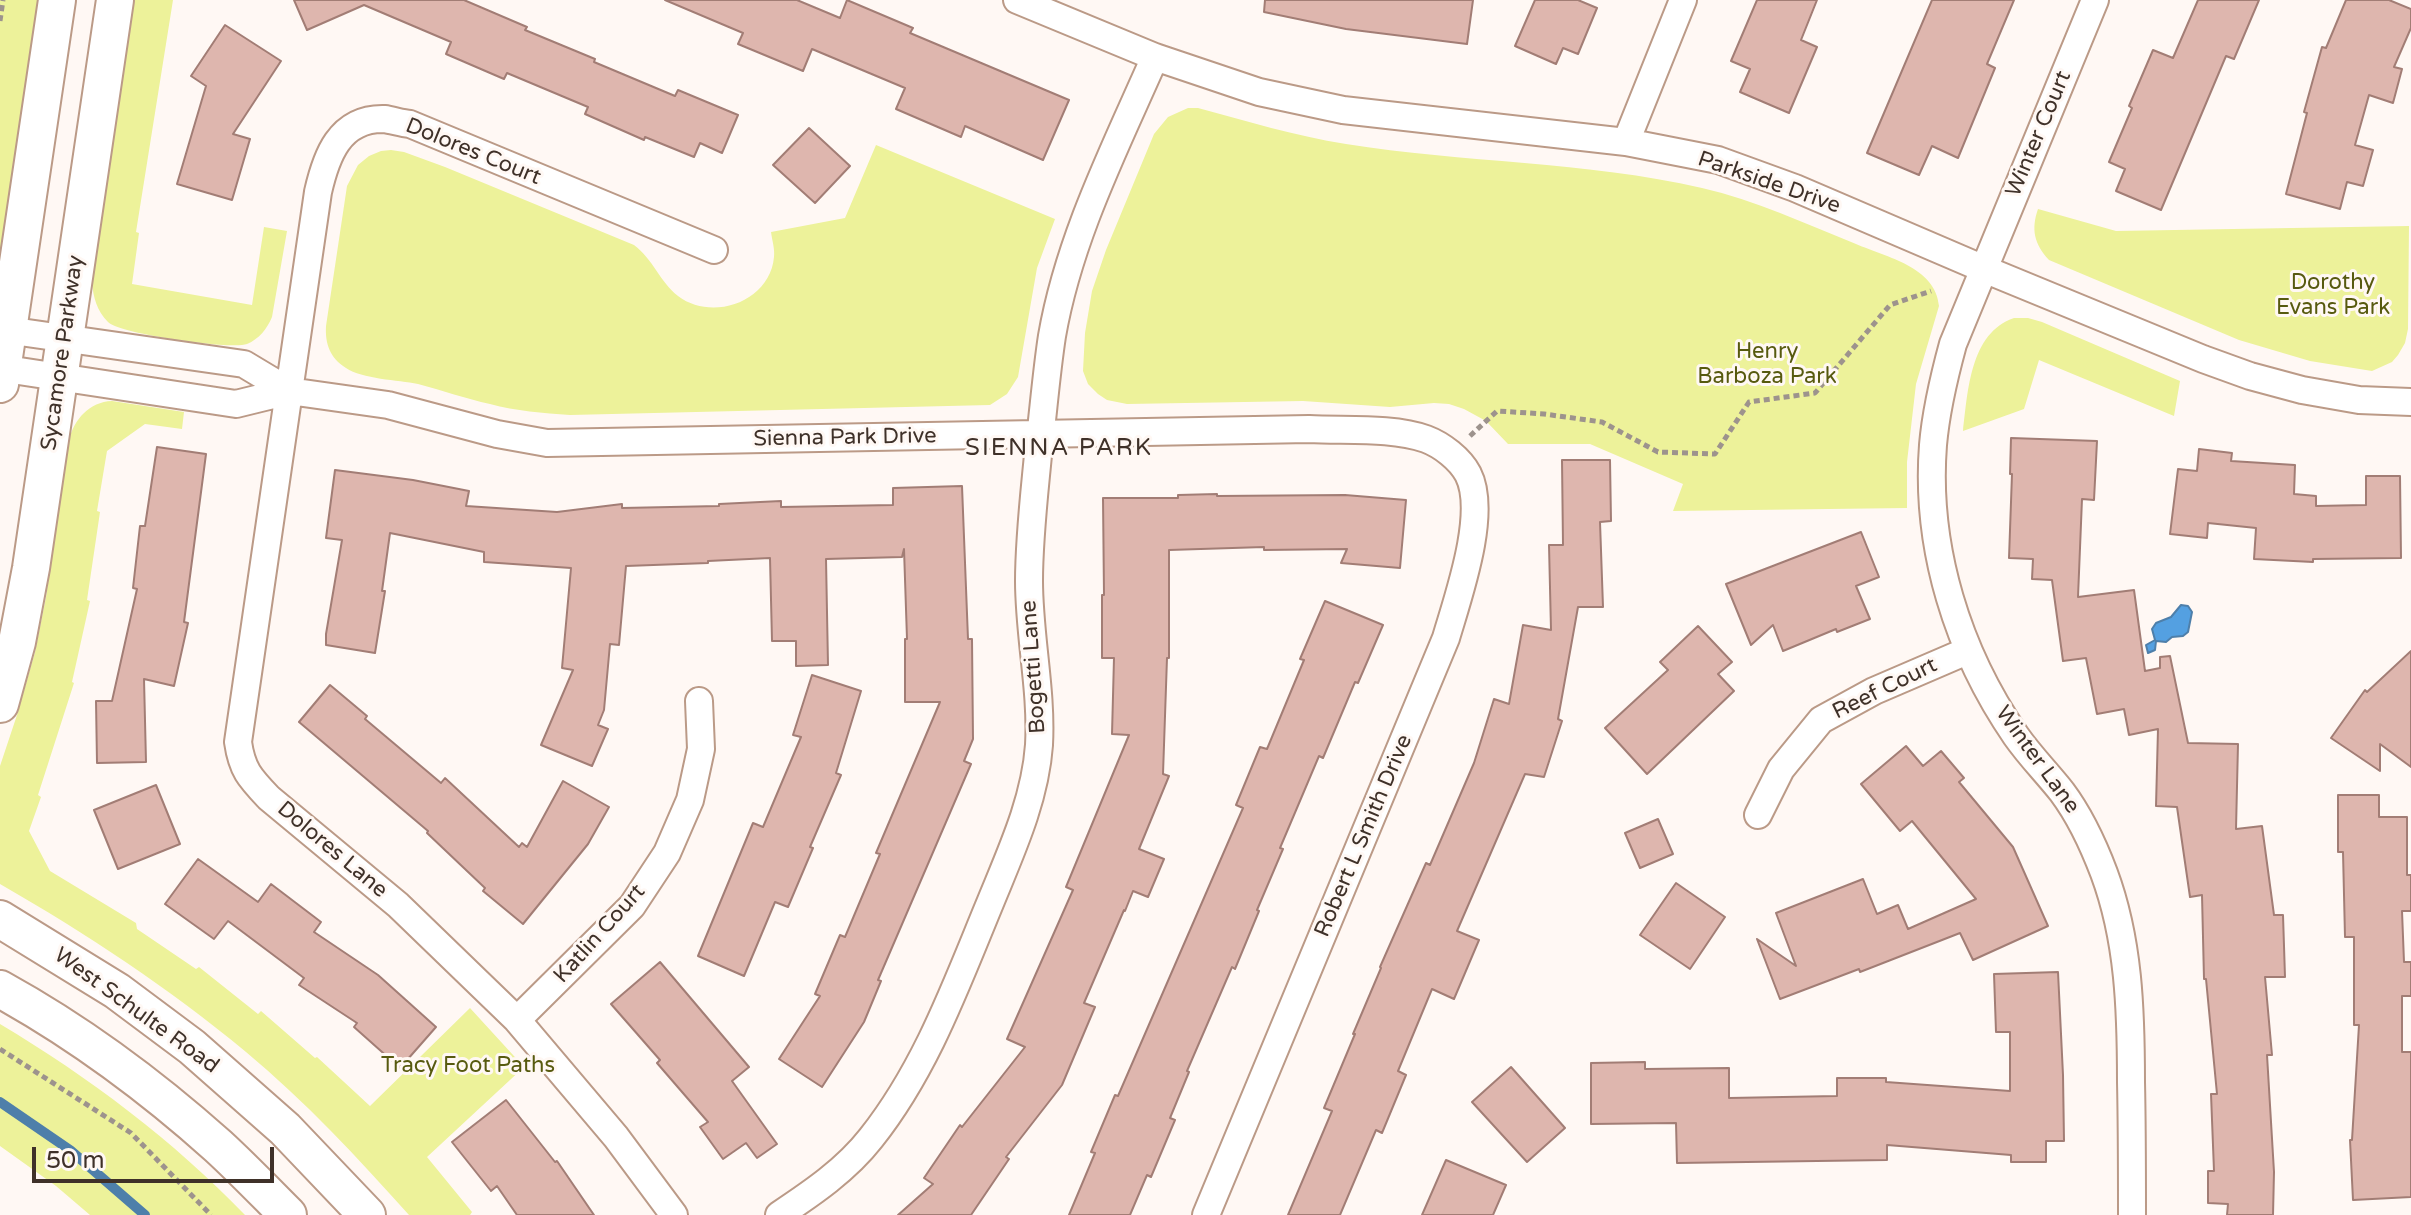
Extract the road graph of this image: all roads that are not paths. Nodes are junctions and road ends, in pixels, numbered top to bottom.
1 (57, 0) edge
2 (115, 0) edge
3 (1017, 0) edge
4 (1683, 0) edge
5 (2095, 0) edge
6 (1155, 57) junction
7 (1626, 142) junction
8 (714, 250) dead end
9 (1984, 269) junction
10 (4, 329) edge
11 (66, 337) junction
12 (1, 373) edge
13 (60, 376) junction
14 (289, 391) junction
15 (2411, 402) edge
16 (1041, 434) junction
17 (1451, 453) joint
18 (1967, 651) junction
19 (699, 701) dead end
20 (0, 704) edge
21 (1758, 815) dead end
22 (0, 919) edge
23 (0, 989) edge
24 (517, 1020) junction
25 (288, 1215) edge
26 (367, 1215) edge
27 (674, 1215) edge
28 (779, 1215) edge
29 (1206, 1215) edge
30 (2132, 1215) edge

1 - 10 main road
2 - 11 main road, Sycamore Parkway
3 - 6 street, Parkside Drive
4 - 7 street
5 - 9 street, Winter Court
6 - 7 street, Parkside Drive
6 - 16 street, Bogetti Lane
7 - 9 street, Parkside Drive
8 - 14 street, Dolores Court
9 - 15 street, Parkside Drive
9 - 18 street, Winter Lane
10 - 11 street, Sienna Park Drive
10 - 12 main road
11 - 13 main road, Sycamore Parkway
11 - 14 street, Sienna Park Drive
12 - 13 street, Sienna Park Drive
13 - 14 street, Sienna Park Drive
13 - 20 main road, Sycamore Parkway
14 - 16 street, Sienna Park Drive
14 - 24 street, Dolores Lane
16 - 17 street, Sienna Park Drive
16 - 28 street, Bogetti Lane
17 - 29 street, Robert L Smith Drive
18 - 21 street, Reef Court
18 - 30 street, Winter Lane
19 - 24 street, Katlin Court
22 - 26 main road, West Schulte Road
23 - 25 main road
24 - 27 street, Dolores Lane

